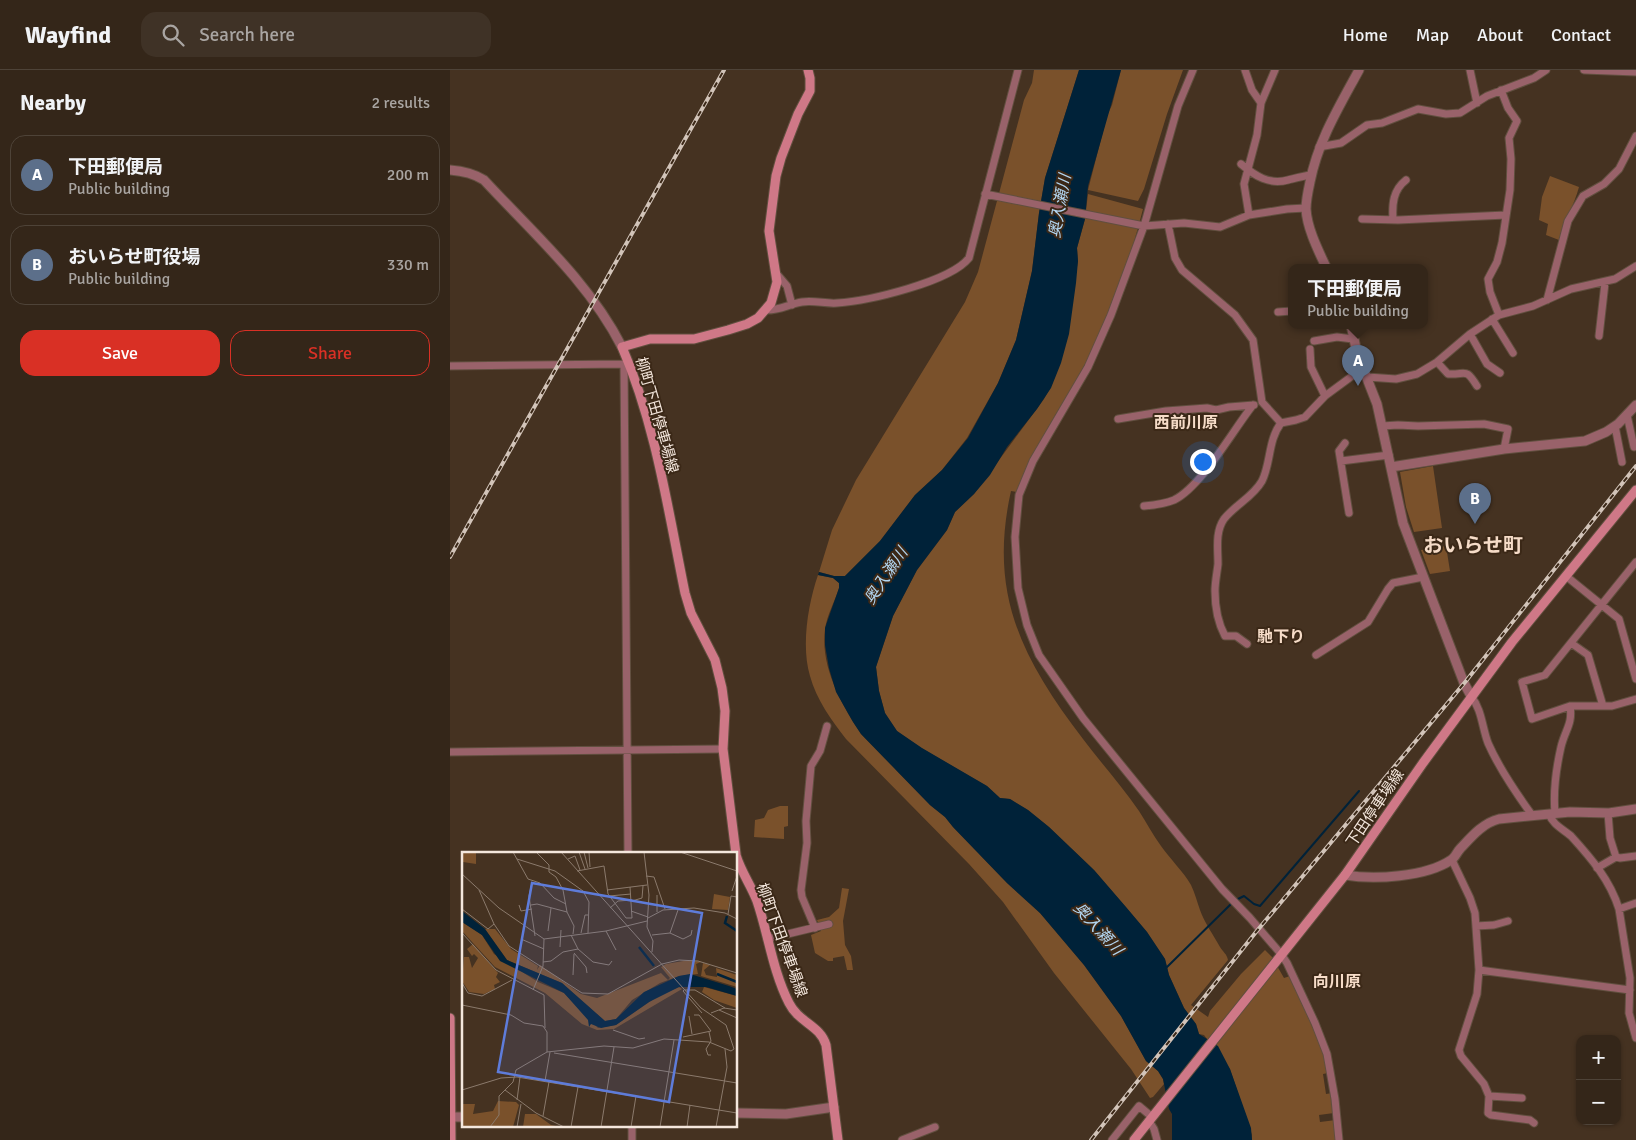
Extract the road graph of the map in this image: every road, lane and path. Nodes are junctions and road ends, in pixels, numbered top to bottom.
1 (808, 70) edge
2 (1018, 70) edge
3 (1192, 70) edge
4 (1244, 70) edge
5 (1275, 70) edge
6 (1359, 70) edge
7 (1470, 70) edge
8 (1546, 70) edge
9 (1584, 70) edge
10 (1636, 72) edge
11 (1501, 90) junction
12 (1261, 103) junction
13 (1477, 103) junction
14 (1636, 136) edge
15 (1319, 147) junction
16 (1241, 164) dead end
17 (450, 170) edge
18 (1248, 170) junction
19 (1311, 175) junction
20 (1406, 180) dead end
21 (987, 195) junction
22 (1306, 208) junction
23 (1250, 215) junction
24 (1506, 215) junction
25 (1362, 219) dead end
26 (1393, 220) junction
27 (1168, 224) junction
28 (1142, 226) junction
29 (1325, 264) edge
30 (1636, 266) edge
31 (776, 273) junction
32 (1605, 282) junction
33 (1547, 300) junction
34 (792, 305) junction
35 (766, 310) junction
36 (1288, 311) edge
37 (1278, 312) dead end
38 (1496, 317) junction
39 (1352, 329) edge
40 (1470, 334) junction
41 (1599, 336) dead end
42 (1353, 339) junction
43 (1314, 341) dead end
44 (622, 347) junction
45 (1310, 349) dead end
46 (1512, 353) dead end
47 (626, 362) junction
48 (1437, 362) junction
49 (450, 366) edge
50 (1363, 368) junction
51 (1500, 373) dead end
52 (1367, 377) junction
53 (1477, 386) dead end
54 (1325, 396) junction
55 (1264, 404) junction
56 (1636, 405) edge
57 (1253, 406) junction
58 (1627, 415) junction
59 (1118, 420) dead end
60 (1281, 423) junction
61 (1382, 426) junction
62 (1615, 426) junction
63 (1345, 443) dead end
64 (1634, 447) dead end
65 (1504, 449) junction
66 (1388, 455) junction
67 (1341, 461) junction
68 (1622, 462) dead end
69 (1391, 467) junction
70 (1636, 490) edge
71 (1144, 506) dead end
72 (1349, 513) dead end
73 (1636, 562) edge
74 (1566, 576) junction
75 (1423, 577) junction
76 (1602, 604) junction
77 (1571, 643) junction
78 (1247, 644) dead end
79 (1316, 655) dead end
80 (1636, 680) edge
81 (1471, 696) junction
82 (1636, 699) edge
83 (1570, 706) junction
84 (1602, 706) junction
85 (827, 726) dead end
86 (723, 749) junction
87 (626, 750) junction
88 (450, 752) edge
89 (1636, 809) edge
90 (1608, 813) junction
91 (1552, 814) junction
92 (1532, 815) junction
93 (628, 852) edge
94 (736, 852) edge
95 (1636, 856) edge
96 (1616, 857) junction
97 (738, 860) edge
98 (1452, 860) junction
99 (1597, 868) junction
100 (1345, 875) junction
101 (1636, 903) edge
102 (1619, 908) junction
103 (1508, 921) dead end
104 (829, 924) dead end
105 (1476, 926) junction
106 (815, 928) junction
107 (767, 939) junction
108 (1280, 956) junction
109 (1479, 970) junction
110 (1630, 990) junction
111 (450, 1018) edge
112 (1636, 1038) edge
113 (1489, 1096) junction
114 (1522, 1098) dead end
115 (834, 1107) junction
116 (738, 1113) edge
117 (1153, 1116) junction
118 (450, 1117) edge
119 (1534, 1123) dead end
120 (935, 1127) dead end
121 (451, 1140) edge
122 (838, 1140) edge
123 (902, 1140) edge
124 (1112, 1140) edge
125 (1134, 1140) edge
126 (1157, 1140) edge
127 (1339, 1140) edge

1 - 31 main road
2 - 21 street
3 - 28 street
4 - 12 street
5 - 12 street
6 - 15 street
7 - 13 street
8 - 11 street
9 - 10 street
11 - 13 street
11 - 24 street
12 - 18 street
13 - 15 street
14 - 33 street
15 - 19 street
16 - 18 street
17 - 44 street
18 - 19 street
18 - 23 street
19 - 22 street
20 - 26 street
21 - 28 street
21 - 34 street
22 - 23 street
22 - 29 street
23 - 27 street
24 - 26 street
24 - 38 street
25 - 26 street
27 - 28 street
27 - 55 street
28 - 108 street
30 - 32 street
31 - 34 street
31 - 35 main road
32 - 33 street
32 - 41 street
33 - 38 street
34 - 35 street
35 - 44 main road, 柳町下田停車場線
36 - 37 street
38 - 40 street
38 - 46 street
39 - 42 street
40 - 48 street
40 - 51 street
42 - 43 street
42 - 50 street
44 - 47 main road, 柳町下田停車場線
45 - 54 street
47 - 49 street
47 - 86 main road, 柳町下田停車場線
47 - 87 street
48 - 52 street
48 - 53 street
50 - 52 street
50 - 54 street
52 - 61 street
54 - 60 street
55 - 57 street
55 - 60 street
56 - 58 street
57 - 59 street
57 - 71 street
58 - 62 street
58 - 64 street
60 - 78 street
61 - 65 street
61 - 66 street
62 - 65 street
62 - 68 street
63 - 67 street
65 - 69 street
66 - 67 street
66 - 69 street
67 - 72 street
69 - 75 street
70 - 74 main road, 下田停車場線
73 - 76 street
74 - 76 street
74 - 81 main road, 下田停車場線
75 - 79 street
75 - 81 street
76 - 77 street
76 - 80 street
77 - 83 street
77 - 84 street
81 - 92 street
81 - 100 main road, 下田停車場線
82 - 84 street
83 - 84 street
83 - 91 street
85 - 106 street
86 - 87 street
86 - 94 main road, 柳町下田停車場線
87 - 88 street
87 - 93 street
89 - 90 street
90 - 91 street
90 - 96 street
91 - 92 street
91 - 99 street
92 - 98 street
95 - 96 street
96 - 99 street
97 - 107 main road, 柳町下田停車場線
98 - 100 street
98 - 105 street
99 - 102 street
100 - 108 main road, 下田停車場線
101 - 102 street
102 - 110 street
103 - 105 street
104 - 106 street
105 - 109 street
106 - 107 street
107 - 115 main road, 柳町下田停車場線
108 - 117 main road, 下田停車場線
108 - 127 street
109 - 110 street
109 - 113 street
110 - 112 street
111 - 118 main road
113 - 114 street
113 - 119 street
115 - 116 street
115 - 122 main road, 柳町下田停車場線
117 - 124 street
117 - 125 main road, 下田停車場線
117 - 126 street
118 - 121 main road
120 - 123 street

